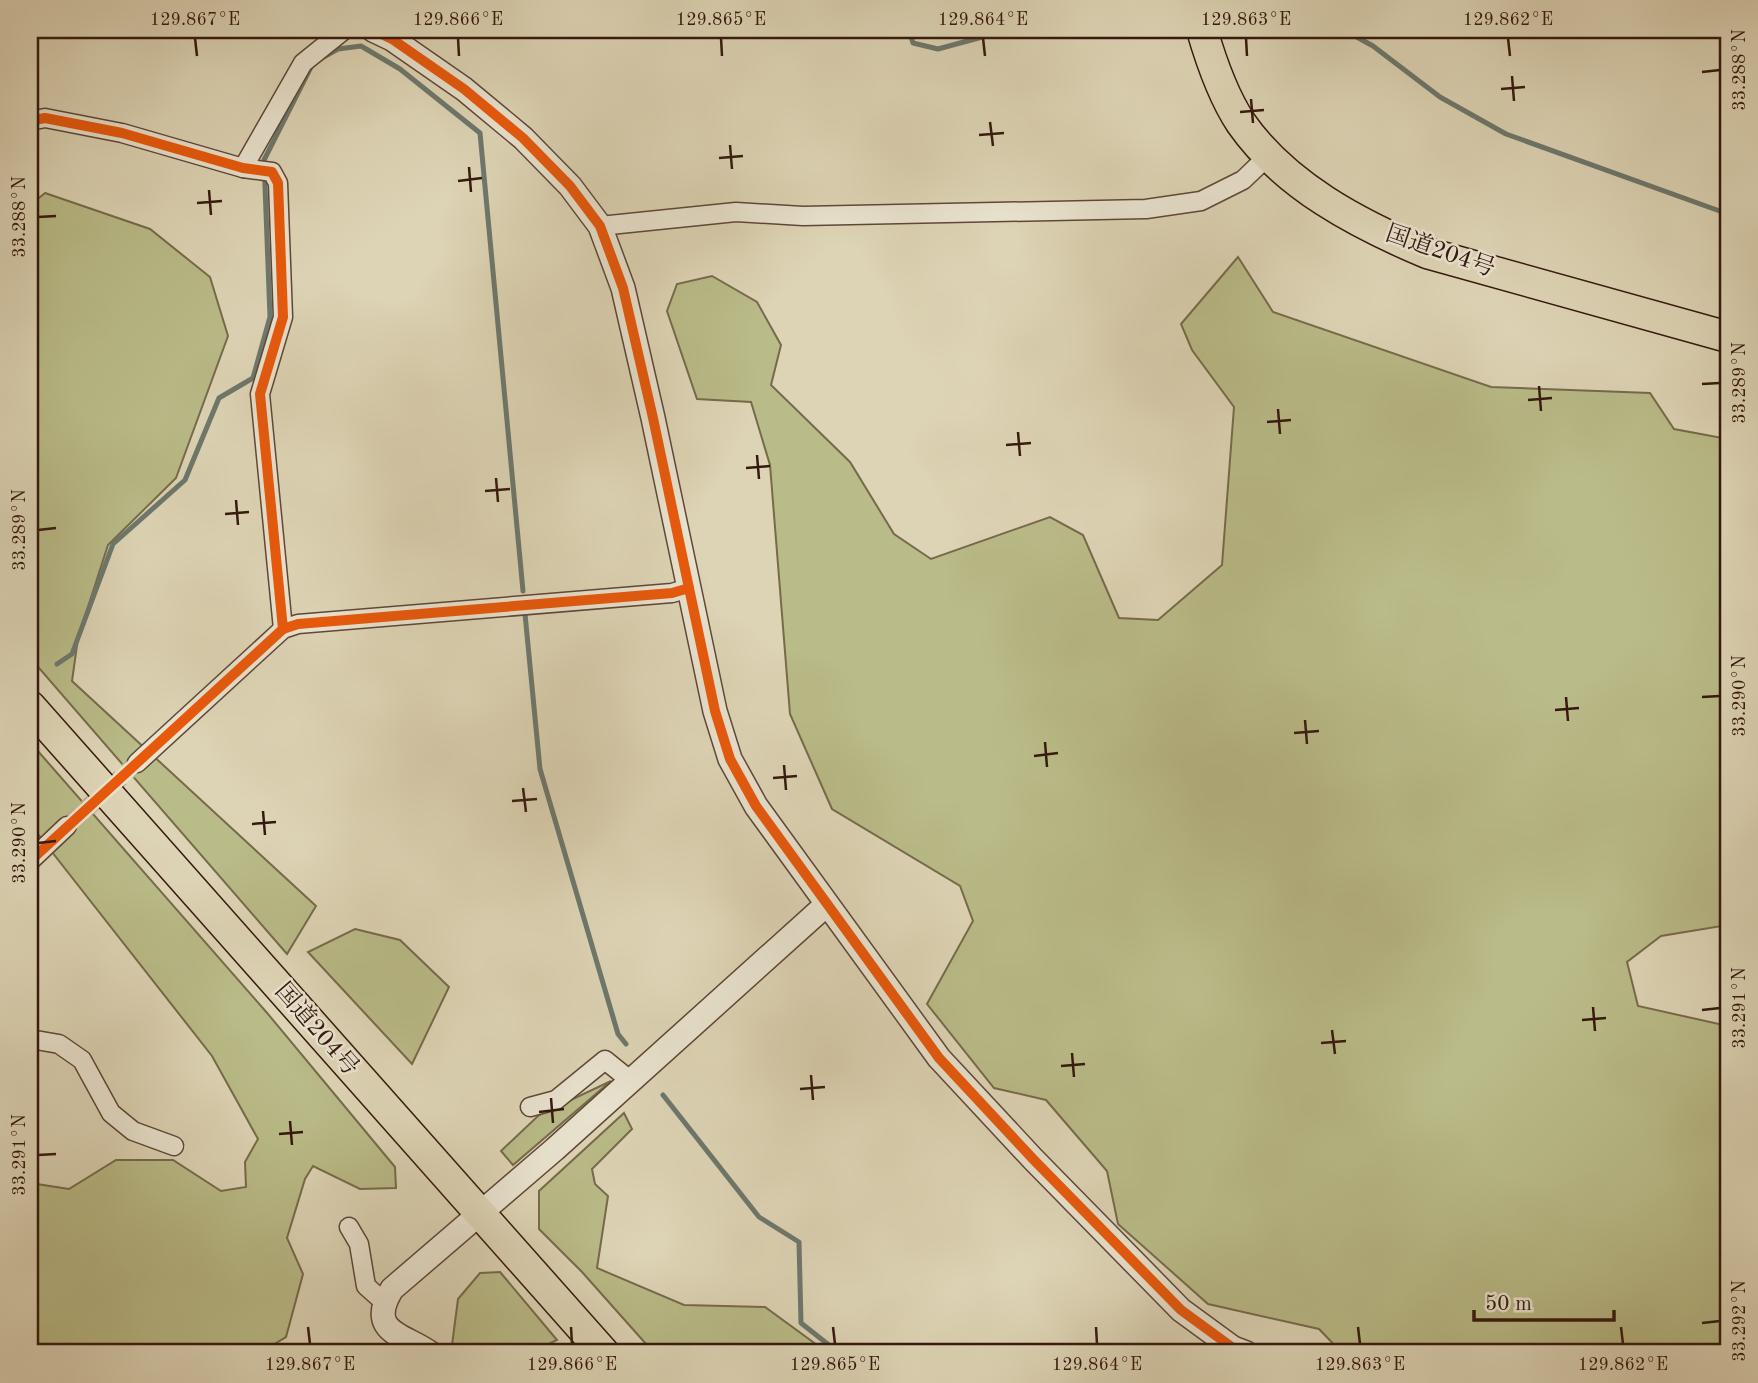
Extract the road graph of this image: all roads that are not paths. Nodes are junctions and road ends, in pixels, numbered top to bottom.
1 (344, 30) edge
2 (373, 30) edge
3 (1202, 30) edge
4 (30, 121) edge
5 (1268, 156) junction
6 (257, 170) junction
7 (600, 226) junction
8 (1728, 337) edge
9 (689, 589) junction
10 (284, 629) junction
11 (30, 706) edge
12 (137, 763) tunnel mouth
13 (67, 826) tunnel mouth
14 (30, 860) edge
15 (826, 905) junction
16 (30, 1039) edge
17 (631, 1081) junction
18 (530, 1107) dead end
19 (174, 1146) dead end
20 (479, 1214) junction
21 (349, 1227) dead end
22 (384, 1302) junction
23 (430, 1353) edge
24 (604, 1353) edge
25 (1246, 1353) edge

1 - 6 street
2 - 7 street
3 - 5 highway, 国道204号
4 - 6 street
5 - 7 street
5 - 8 highway, 国道204号
6 - 10 street
7 - 9 street
9 - 10 street
9 - 15 street
10 - 12 street
11 - 20 highway, 国道204号
13 - 14 street
15 - 17 street
15 - 25 street
16 - 19 street
17 - 18 street
17 - 20 street
20 - 22 street
20 - 24 highway, 国道204号
21 - 22 street
22 - 23 street

